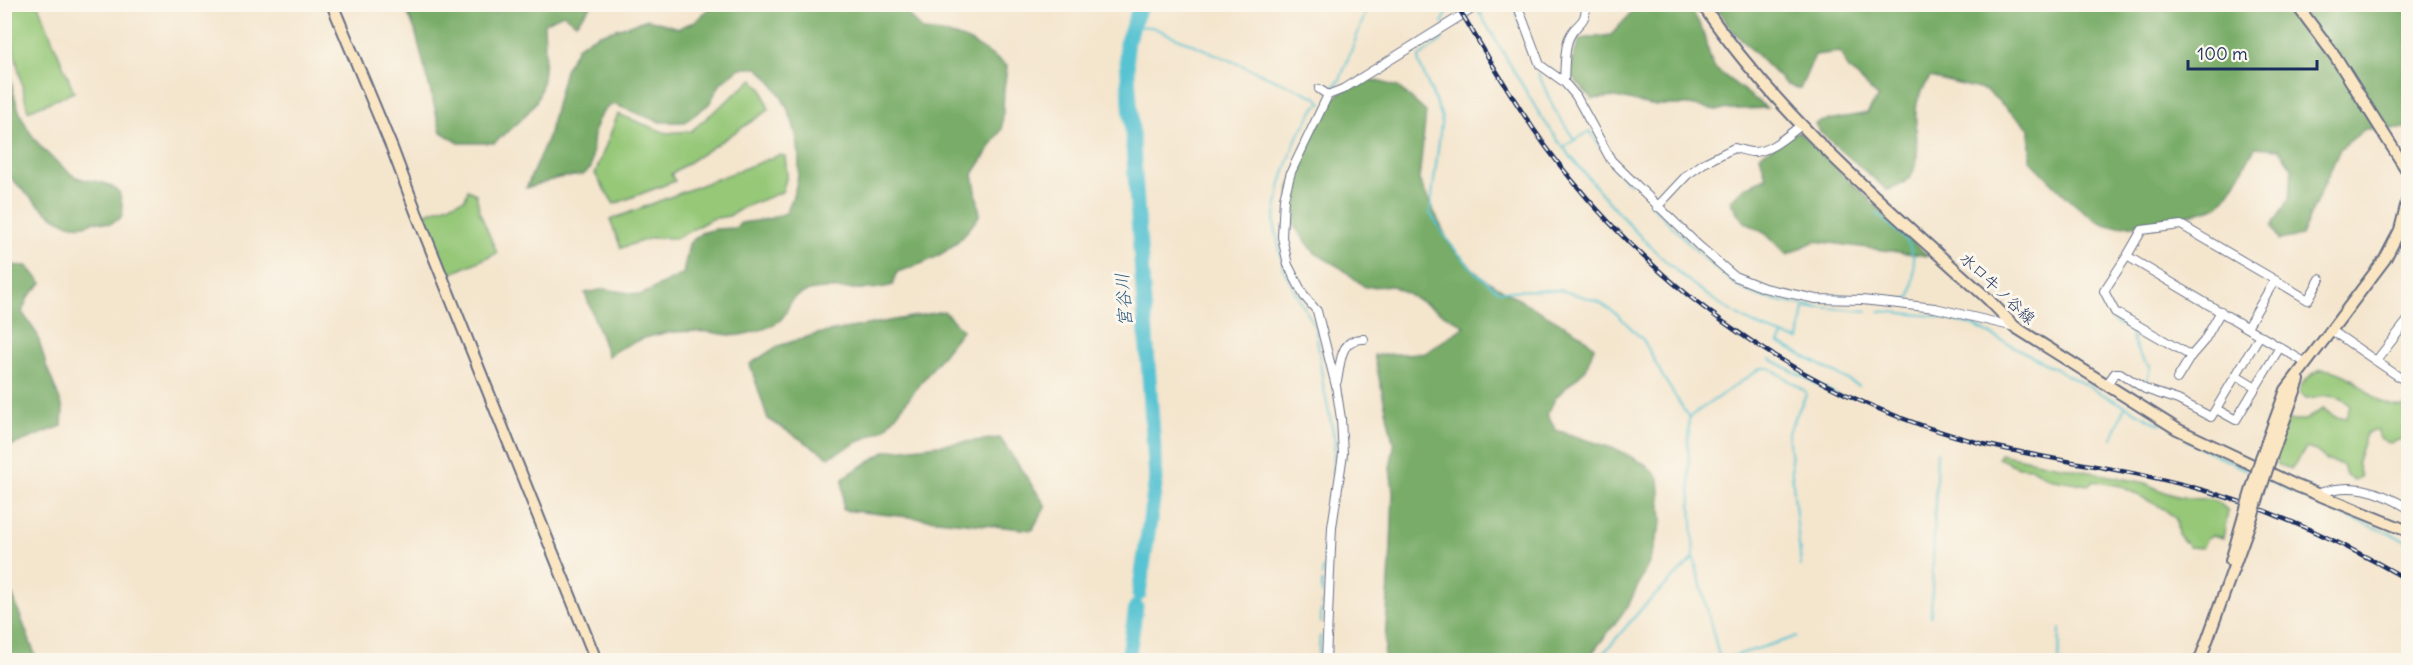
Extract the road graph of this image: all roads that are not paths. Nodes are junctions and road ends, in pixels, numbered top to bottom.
1 (332, 4) edge
2 (1480, 4) edge
3 (1586, 4) edge
4 (1702, 4) edge
5 (2296, 4) edge
6 (1519, 5) edge
7 (1564, 81) junction
8 (1319, 89) dead end
9 (1328, 95) junction
10 (1800, 126) junction
11 (2409, 172) edge
12 (2409, 198) edge
13 (1656, 207) junction
14 (2127, 256) junction
15 (2320, 279) dead end
16 (2275, 280) junction
17 (2221, 311) junction
18 (2409, 320) edge
19 (2015, 327) junction
20 (2247, 327) junction
21 (2331, 330) junction
22 (2260, 335) junction
23 (1364, 339) dead end
24 (2280, 347) junction
25 (2191, 356) junction
26 (2376, 361) junction
27 (2306, 363) junction
28 (2236, 375) junction
29 (2176, 379) dead end
30 (2409, 383) edge
31 (2107, 384) junction
32 (1336, 386) junction
33 (2256, 387) junction
34 (2216, 409) junction
35 (2317, 494) junction
36 (2409, 508) edge
37 (2409, 531) edge
38 (596, 660) edge
39 (1326, 660) edge
40 (2200, 660) edge

1 - 38 street
2 - 9 street
3 - 7 street
4 - 10 street, 水口牛ノ谷線
5 - 11 street
6 - 7 street
7 - 13 street
8 - 9 street
9 - 32 street
10 - 13 street
10 - 19 street, 水口牛ノ谷線
12 - 21 street
13 - 19 street
14 - 16 street
14 - 17 street
14 - 25 street
15 - 16 street
16 - 20 street
17 - 20 street
17 - 25 street
18 - 26 street
19 - 31 street, 水口牛ノ谷線
20 - 22 street
21 - 26 street
21 - 27 street
22 - 24 street
22 - 28 street
23 - 32 street
24 - 27 street
24 - 33 street
25 - 29 street
26 - 30 street
27 - 40 street, bridge
28 - 33 street
28 - 34 street
31 - 34 street
31 - 35 street, 水口牛ノ谷線
32 - 39 street
33 - 34 street
35 - 36 street
35 - 37 street, 水口牛ノ谷線

